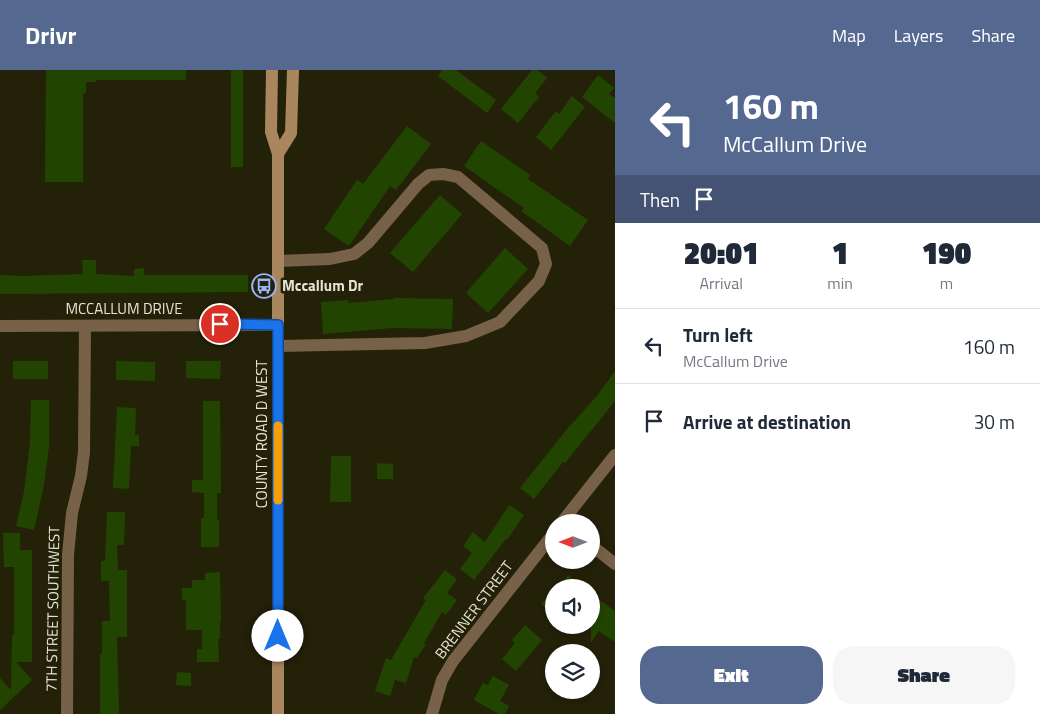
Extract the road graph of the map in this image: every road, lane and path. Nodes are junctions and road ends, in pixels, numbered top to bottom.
1 (272, 70) edge
2 (293, 70) edge
3 (278, 154) junction
4 (278, 261) junction
5 (278, 325) junction
6 (0, 326) edge
7 (85, 326) junction
8 (278, 346) junction
9 (615, 455) edge
10 (569, 514) edge
11 (545, 544) edge
12 (600, 552) edge
13 (615, 564) edge
14 (67, 714) edge
15 (278, 714) edge
16 (432, 714) edge

1 - 3 main road, COUNTY ROAD D WEST
2 - 3 main road
3 - 4 main road, COUNTY ROAD D WEST
4 - 5 main road, COUNTY ROAD D WEST
4 - 8 street
5 - 7 street, MCCALLUM DRIVE
5 - 8 main road, COUNTY ROAD D WEST
6 - 7 street, MCCALLUM DRIVE
7 - 14 street, 7TH STREET SOUTHWEST
8 - 15 main road, COUNTY ROAD D WEST
9 - 10 street
11 - 16 street, BRENNER STREET
12 - 13 street

